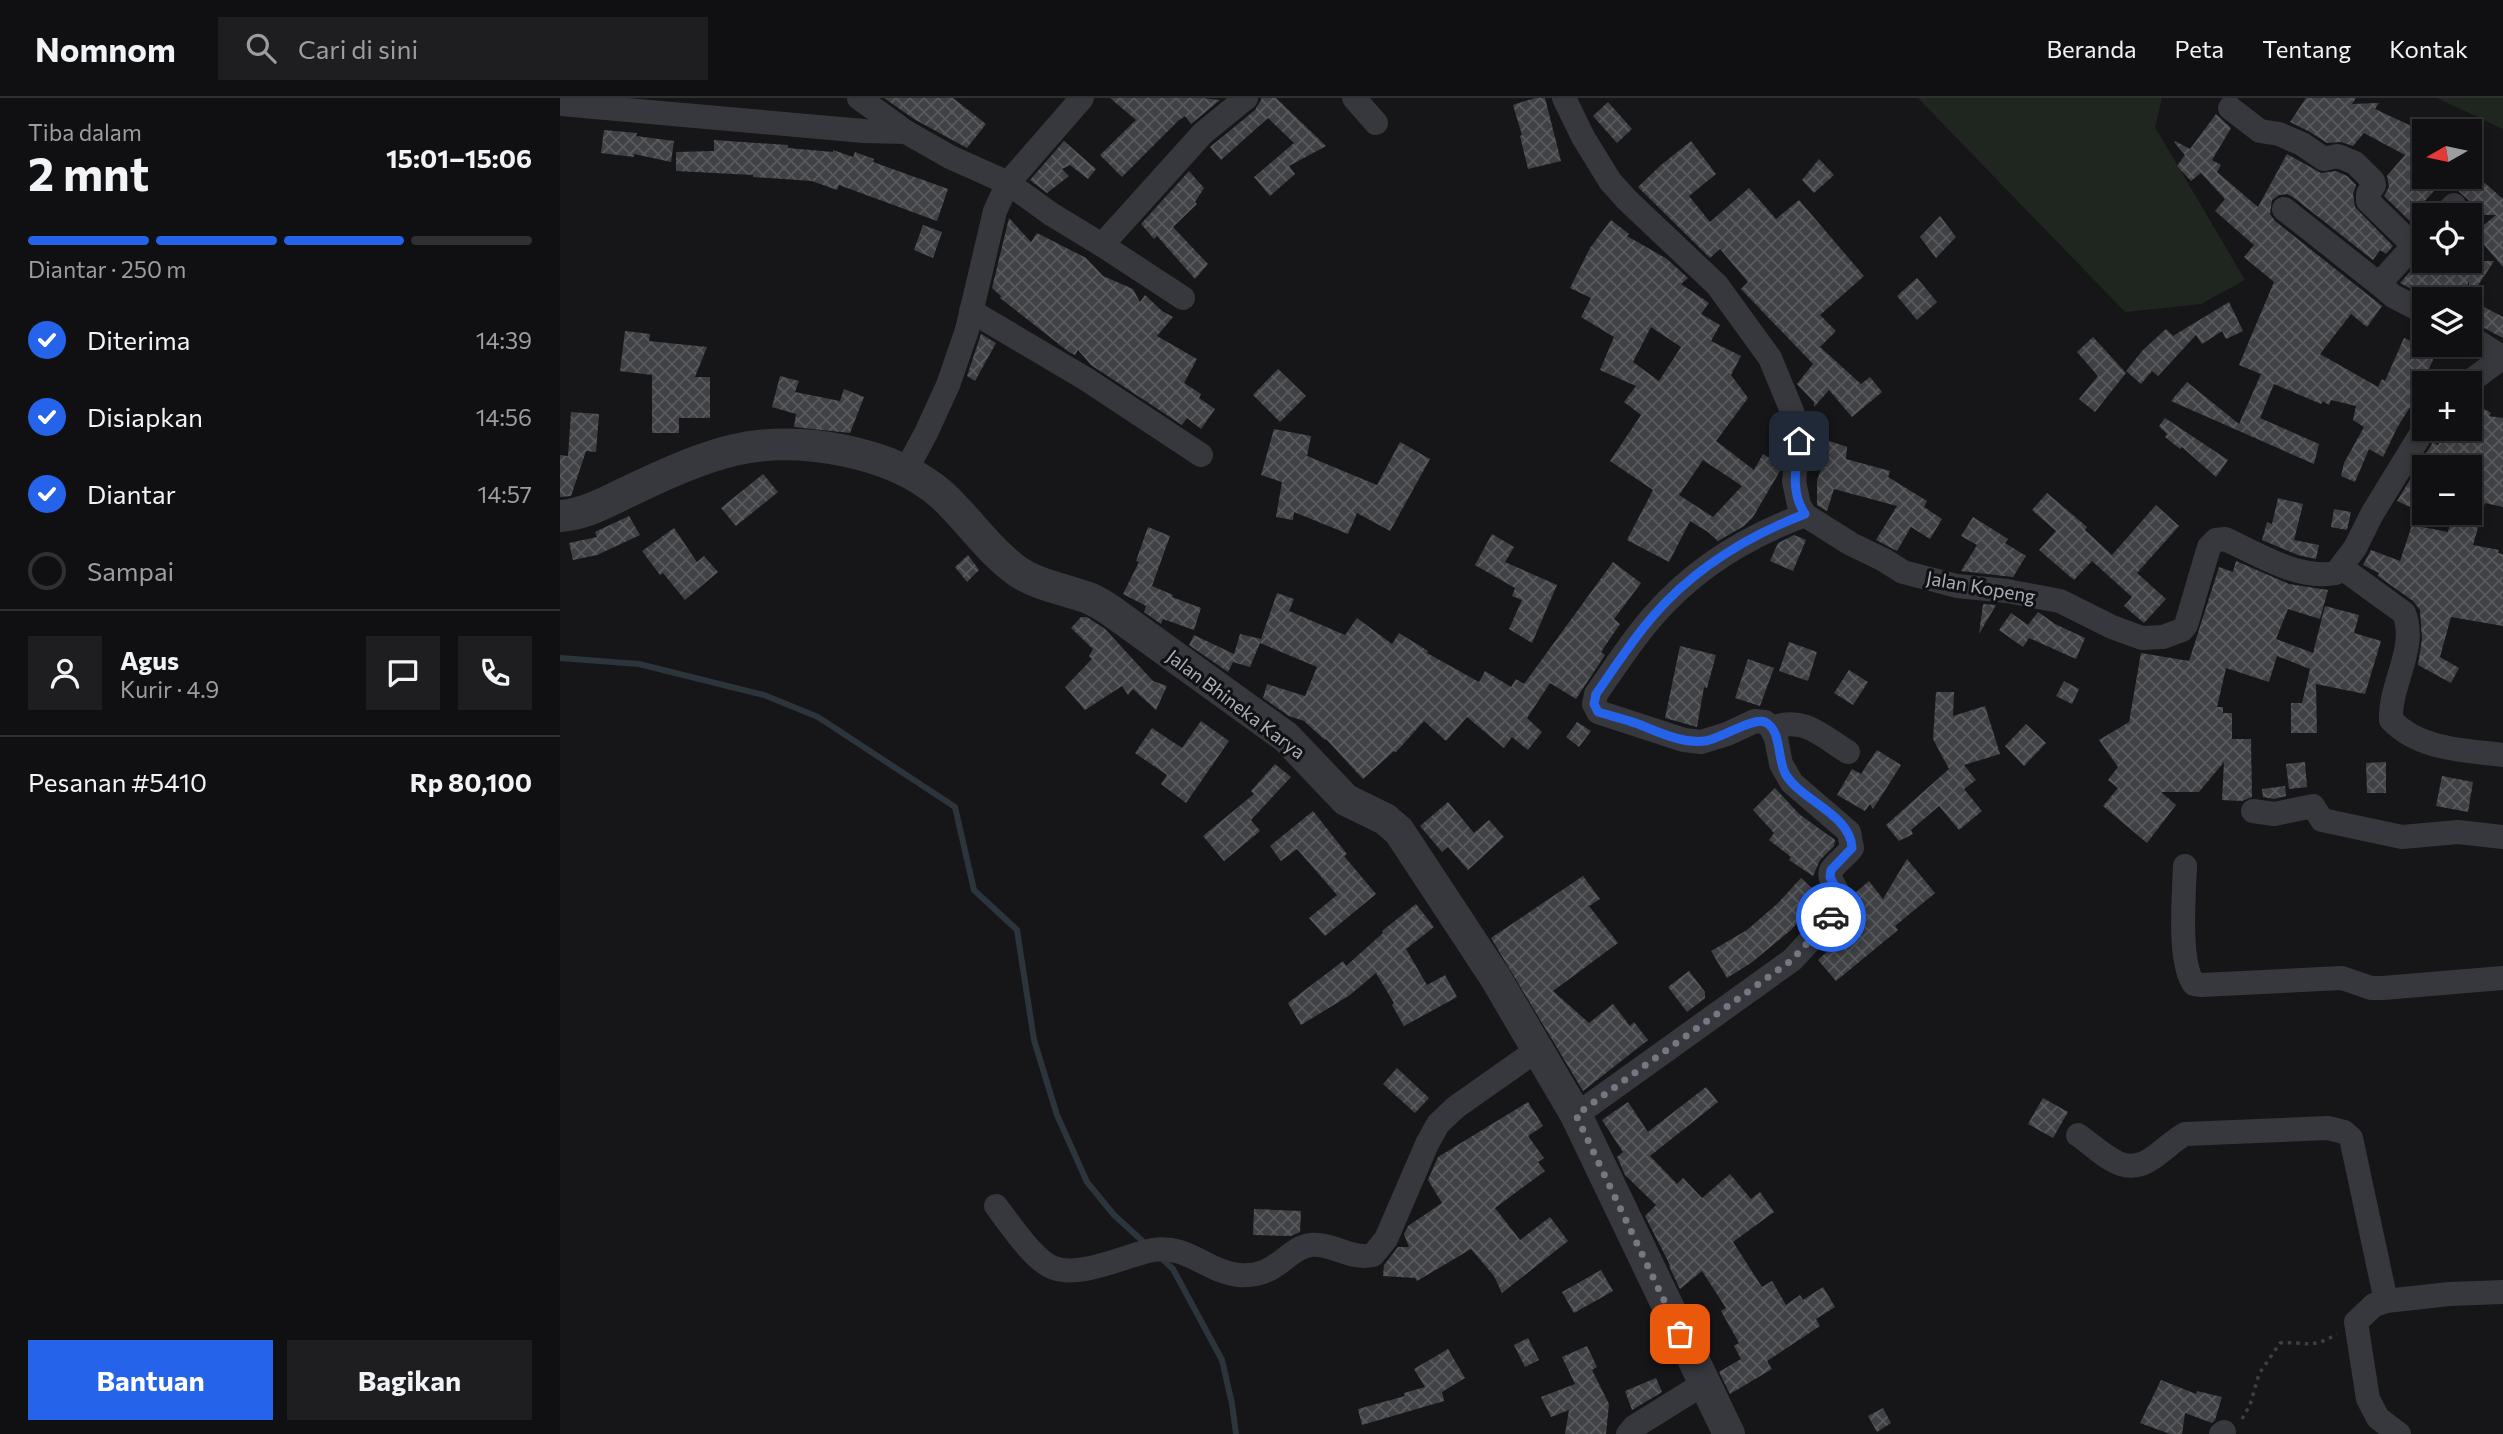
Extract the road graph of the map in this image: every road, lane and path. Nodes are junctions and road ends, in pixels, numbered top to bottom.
1 (859, 98) edge
2 (1081, 98) edge
3 (1246, 98) edge
4 (1354, 98) edge
5 (1564, 98) edge
6 (560, 104) edge
7 (2230, 108) dead end
8 (1377, 123) dead end
9 (906, 132) junction
10 (1008, 183) junction
11 (2284, 209) dead end
12 (2412, 235) edge
13 (1102, 245) junction
14 (2412, 247) edge
15 (2379, 284) junction
16 (1183, 298) dead end
17 (2412, 306) edge
18 (971, 311) junction
19 (2482, 345) edge
20 (2502, 357) edge
21 (2482, 372) edge
22 (2417, 441) edge
23 (1201, 455) dead end
24 (906, 470) junction
25 (1805, 514) junction
26 (560, 516) edge
27 (2342, 568) junction
28 (1771, 728) junction
29 (1848, 752) dead end
30 (2503, 755) edge
31 (2253, 811) dead end
32 (2503, 837) edge
33 (2185, 866) dead end
34 (2503, 978) edge
35 (1537, 1050) junction
36 (1576, 1115) junction
37 (2078, 1135) dead end
38 (996, 1206) dead end
39 (2503, 1292) edge
40 (2386, 1301) junction
41 (2356, 1322) junction
42 (1703, 1384) junction
43 (2250, 1405) dead end
44 (1628, 1434) edge
45 (1729, 1434) edge
46 (2399, 1434) edge

1 - 9 street
2 - 10 street
3 - 13 street
4 - 8 street
5 - 25 street
6 - 9 street
7 - 12 street
9 - 10 street
10 - 13 street
10 - 18 street
11 - 15 street
13 - 16 street
14 - 15 street
15 - 17 street
18 - 23 street
18 - 24 street
19 - 20 street
20 - 21 street
22 - 27 street
24 - 26 street, Jalan Bhineka Karya
24 - 35 street, Jalan Bhineka Karya
25 - 27 street, Jalan Kopeng
25 - 28 street
27 - 30 street
28 - 29 street
28 - 36 street
31 - 32 street
33 - 34 street
35 - 36 street, Jalan Bhineka Karya
35 - 38 street
36 - 42 street, Jalan Bhineka Karya
37 - 40 street
39 - 40 street
40 - 41 street
41 - 43 path
41 - 46 street
42 - 44 street
42 - 45 street, Jalan Bhineka Karya

